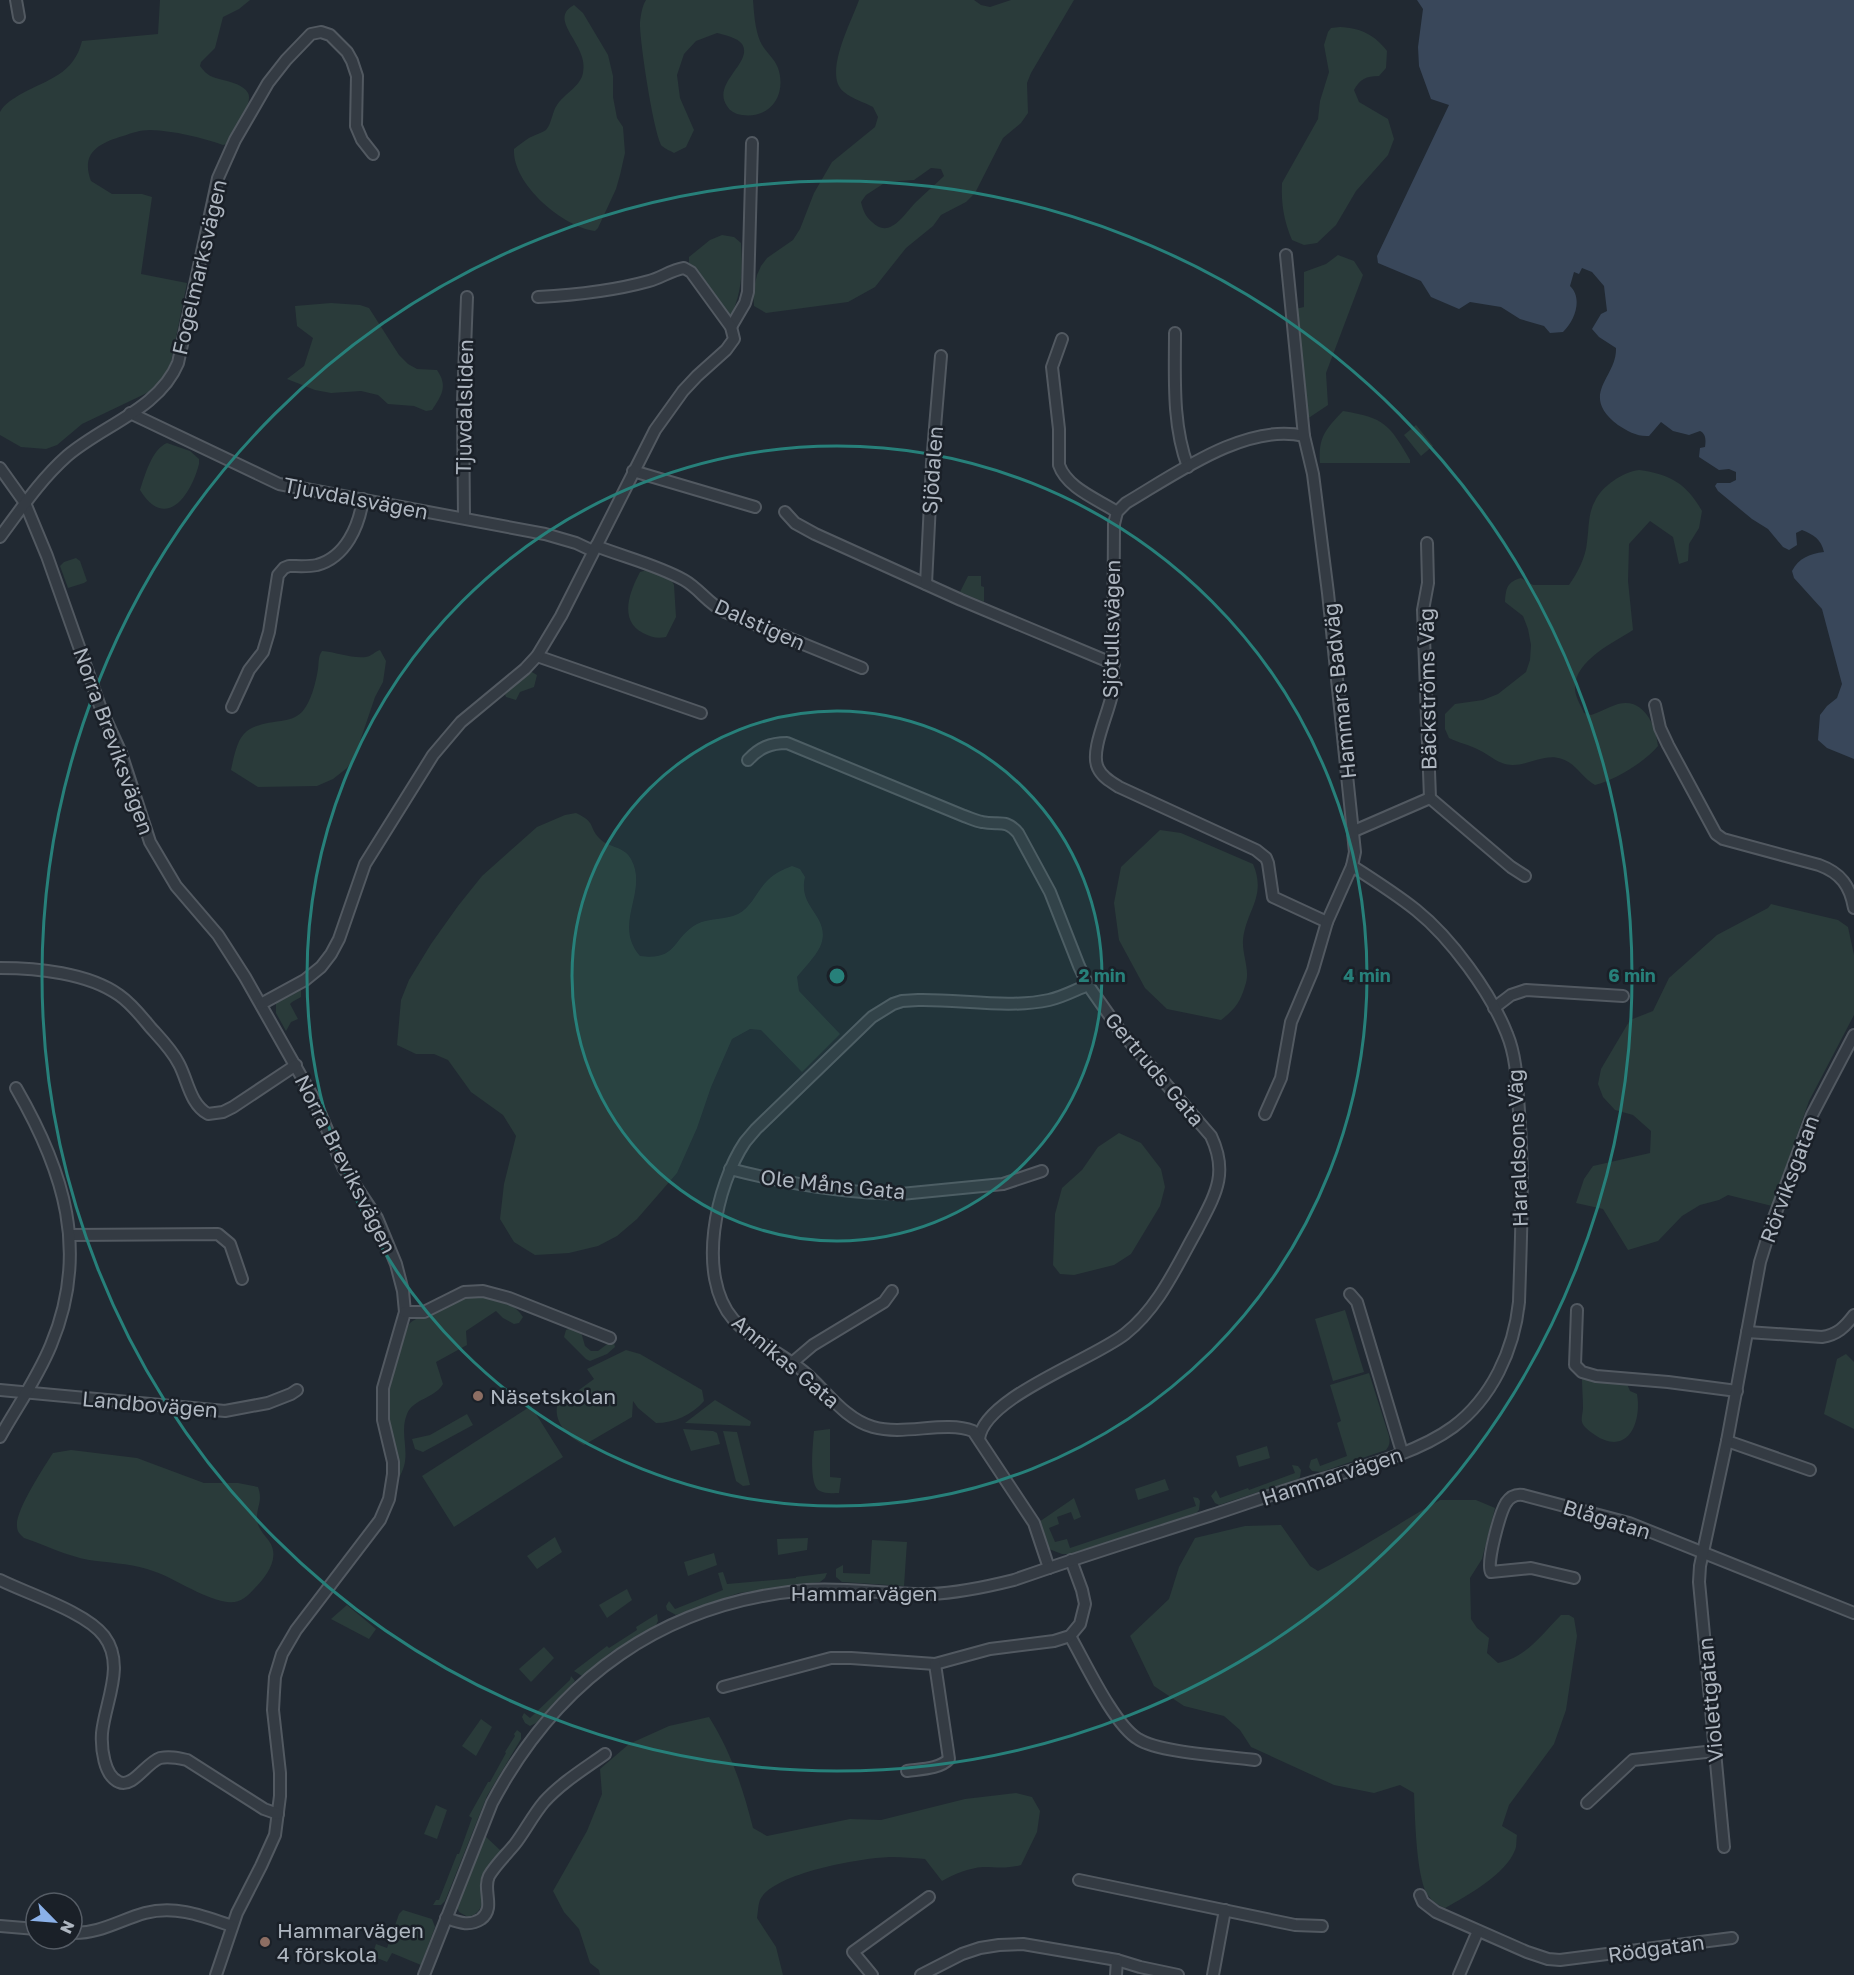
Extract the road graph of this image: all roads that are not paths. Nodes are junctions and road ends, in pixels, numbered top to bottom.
1 (16, 0) edge
2 (19, 17) dead end
3 (752, 142) dead end
4 (373, 154) dead end
5 (1287, 255) dead end
6 (467, 297) dead end
7 (538, 297) dead end
8 (731, 327) junction
9 (1175, 333) dead end
10 (1062, 339) dead end
11 (941, 356) dead end
12 (130, 413) junction
13 (1304, 436) junction
14 (1188, 467) junction
15 (0, 468) edge
16 (633, 471) junction
17 (363, 499) junction
18 (25, 503) junction
19 (755, 507) dead end
20 (785, 512) dead end
21 (1117, 512) junction
22 (464, 518) junction
23 (0, 537) edge
24 (1427, 543) dead end
25 (594, 548) junction
26 (926, 584) junction
27 (537, 656) junction
28 (1114, 664) junction
29 (862, 668) dead end
30 (1655, 705) dead end
31 (232, 707) dead end
32 (701, 713) dead end
33 (748, 760) dead end
34 (1430, 798) junction
35 (1354, 831) junction
36 (1352, 866) junction
37 (1525, 876) dead end
38 (1854, 908) edge
39 (1327, 922) junction
40 (0, 968) edge
41 (1088, 984) junction
42 (1623, 996) dead end
43 (261, 1004) junction
44 (1494, 1008) junction
45 (1854, 1035) edge
46 (296, 1065) junction
47 (16, 1088) dead end
48 (1265, 1114) dead end
49 (730, 1169) junction
50 (1042, 1171) dead end
51 (70, 1235) junction
52 (243, 1279) dead end
53 (892, 1292) dead end
54 (1350, 1294) dead end
55 (1577, 1310) dead end
56 (405, 1312) junction
57 (1854, 1315) edge
58 (1747, 1332) junction
59 (610, 1338) dead end
60 (793, 1362) junction
61 (0, 1390) edge
62 (297, 1390) dead end
63 (1737, 1391) junction
64 (25, 1393) junction
65 (1470, 1411) joint
66 (0, 1437) edge
67 (980, 1439) junction
68 (1727, 1441) junction
69 (1402, 1452) junction
70 (1810, 1470) dead end
71 (1703, 1553) junction
72 (1071, 1560) junction
73 (1049, 1568) junction
74 (1574, 1578) dead end
75 (1, 1585) edge
76 (1854, 1613) edge
77 (1070, 1636) junction
78 (935, 1664) junction
79 (723, 1687) dead end
80 (1715, 1751) junction
81 (605, 1754) dead end
82 (1255, 1760) dead end
83 (907, 1772) dead end
84 (1587, 1803) dead end
85 (278, 1814) junction
86 (1724, 1847) dead end
87 (1079, 1880) dead end
88 (1420, 1895) dead end
89 (929, 1898) dead end
90 (1225, 1910) junction
91 (446, 1918) junction
92 (0, 1926) edge
93 (232, 1926) junction
94 (1322, 1926) dead end
95 (24, 1928) edge
96 (1478, 1931) junction
97 (84, 1932) edge
98 (1732, 1938) dead end
99 (1117, 1960) junction
100 (216, 1975) edge
101 (424, 1975) edge
102 (872, 1975) edge
103 (921, 1975) edge
104 (1116, 1975) edge
105 (1178, 1975) edge
106 (1213, 1975) edge
107 (1459, 1975) edge

1 - 2 street
3 - 8 street
4 - 12 street, Fogelmarksvägen
5 - 13 street, Hammars Badväg
6 - 22 street, Tjuvdalsliden
7 - 8 street
8 - 16 street
9 - 14 street
10 - 21 street
11 - 26 street, Sjödalen
12 - 17 street, Tjuvdalsvägen
12 - 18 street, Fogelmarksvägen
13 - 14 street
13 - 35 street, Hammars Badväg
14 - 21 street
15 - 18 street, Norra Breviksvägen
16 - 19 street
16 - 25 street
17 - 22 street, Tjuvdalsvägen
17 - 31 street
18 - 23 street, Fogelmarksvägen
18 - 43 street, Norra Breviksvägen
20 - 26 street
21 - 28 street, Sjötullsvägen
22 - 25 street, Tjuvdalsvägen
24 - 34 street, Bäckströms Väg
25 - 27 street
25 - 29 street, Dalstigen
26 - 28 street
27 - 32 street
27 - 43 street
28 - 39 street, Sjötullsvägen
30 - 38 street
33 - 41 street, Gertruds Gata
34 - 35 street, Bäckströms Väg
34 - 37 street, Bäckströms Väg
35 - 36 street, Hammars Badväg
36 - 39 street, Hammars Badväg
36 - 44 street, Haraldsons Väg
39 - 48 street, Hammars Badväg
40 - 46 street
41 - 49 street, Annikas Gata
41 - 67 street, Gertruds Gata
42 - 44 street
43 - 46 street, Norra Breviksvägen
44 - 65 street, Haraldsons Väg
45 - 58 street, Rörviksgatan
46 - 56 street, Norra Breviksvägen
47 - 51 street
49 - 50 street, Ole Måns Gata
49 - 60 street, Annikas Gata
51 - 52 street
51 - 64 street
53 - 60 street
54 - 69 street
55 - 63 street
56 - 59 street
56 - 85 street, Norra Breviksvägen
57 - 58 street
58 - 63 street, Rörviksgatan
60 - 67 street, Annikas Gata
61 - 64 street, Landbovägen
62 - 64 street, Landbovägen
63 - 68 street, Rörviksgatan
64 - 66 street
65 - 69 street, Hammarvägen
67 - 73 street
68 - 70 street
68 - 71 street, Rörviksgatan
69 - 72 street, Hammarvägen
71 - 74 street, Blågatan
71 - 76 street, Blågatan
71 - 80 street, Violettgatan
72 - 73 street, Hammarvägen
72 - 77 street
73 - 91 street, Hammarvägen
75 - 85 street
77 - 78 street
77 - 82 street
78 - 79 street
78 - 83 street
80 - 84 street
80 - 86 street, Violettgatan
81 - 91 street
85 - 93 street, Norra Breviksvägen
87 - 90 street
88 - 96 street, Rödgatan
89 - 102 street
90 - 94 street
90 - 106 street
91 - 101 street, Hammarvägen
92 - 95 street
93 - 97 street
93 - 100 street, Norra Breviksvägen
96 - 98 street, Rödgatan
96 - 107 street
99 - 103 street
99 - 104 street
99 - 105 street

